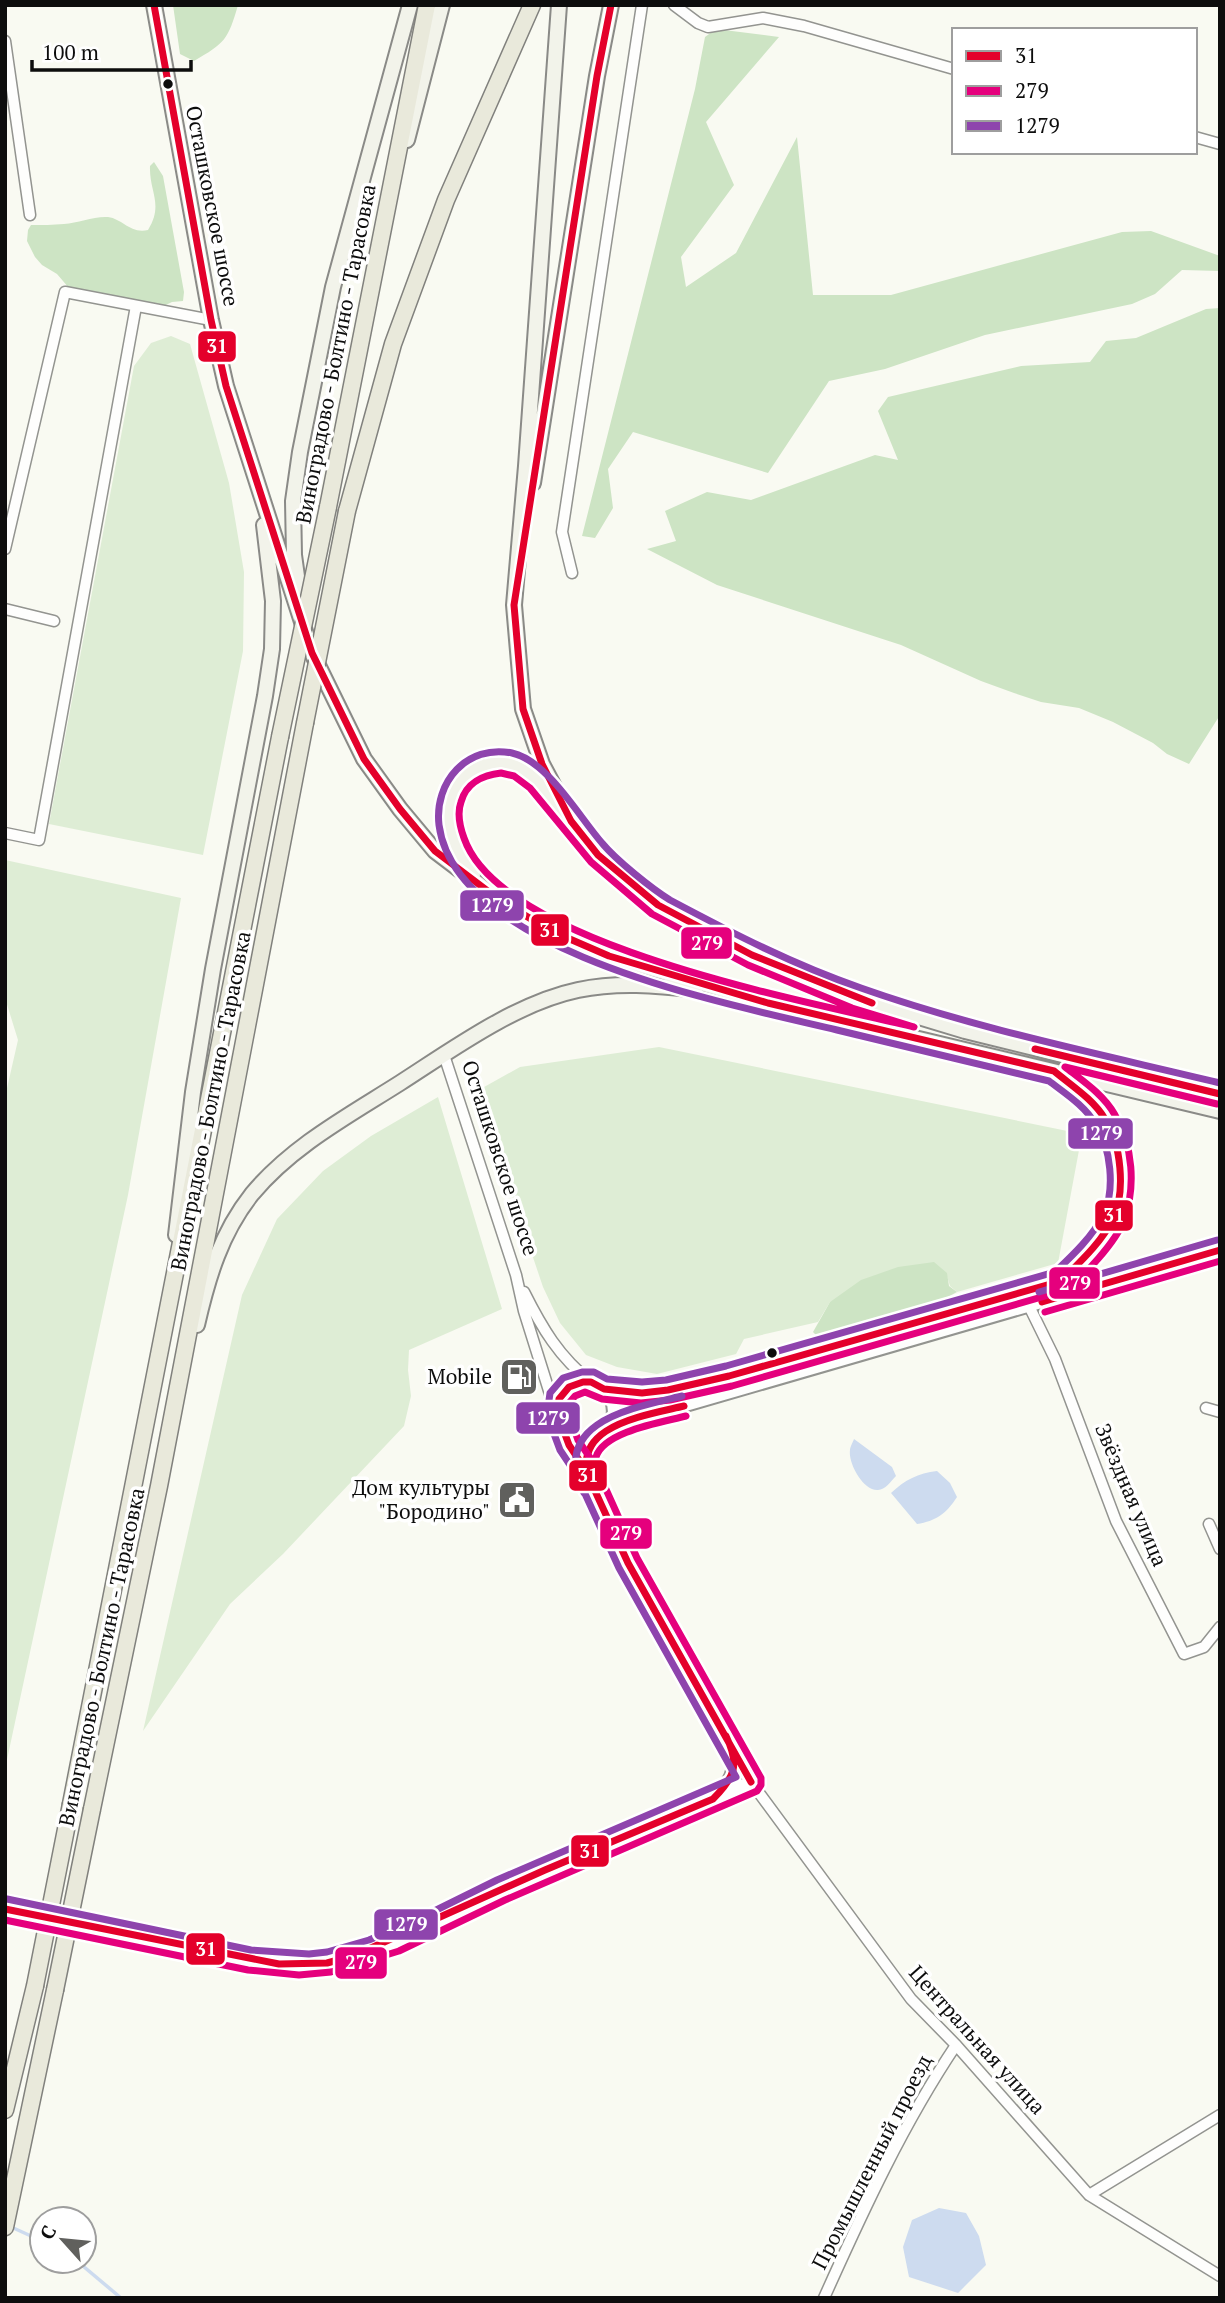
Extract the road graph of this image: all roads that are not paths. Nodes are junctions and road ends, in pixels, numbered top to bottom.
1 (154, 5) edge
2 (410, 5) edge
3 (427, 5) edge
4 (442, 5) edge
5 (532, 5) edge
6 (559, 5) edge
7 (611, 5) edge
8 (642, 5) edge
9 (674, 5) edge
10 (5, 41) edge
11 (952, 68) edge
12 (1197, 138) edge
13 (1220, 144) edge
14 (30, 215) dead end
15 (371, 285) junction
16 (136, 306) junction
17 (211, 320) junction
18 (260, 492) junction
19 (5, 549) edge
20 (572, 573) dead end
21 (514, 605) junction
22 (5, 609) edge
23 (54, 621) dead end
24 (307, 636) junction
25 (571, 821) junction
26 (5, 833) edge
27 (497, 898) junction
28 (742, 996) junction
29 (444, 1055) junction
30 (1054, 1071) junction
31 (1220, 1094) edge
32 (1220, 1111) edge
33 (1220, 1250) edge
34 (516, 1275) junction
35 (1029, 1306) junction
36 (166, 1318) junction
37 (591, 1382) junction
38 (604, 1389) junction
39 (1206, 1408) dead end
40 (1220, 1412) edge
41 (557, 1413) junction
42 (562, 1427) junction
43 (608, 1430) junction
44 (595, 1438) junction
45 (585, 1469) junction
46 (159, 1486) junction
47 (1209, 1524) dead end
48 (1220, 1549) edge
49 (1220, 1627) edge
50 (733, 1749) junction
51 (751, 1782) junction
52 (713, 1799) junction
53 (5, 1909) edge
54 (956, 2045) junction
55 (5, 2110) edge
56 (1220, 2115) edge
57 (1089, 2195) junction
58 (5, 2227) edge
59 (1220, 2276) edge
60 (824, 2298) edge

1 - 17 main road, Осташковское шоссе
2 - 24 main road
3 - 15 main road, Виноградово - Болтино - Тарасовка
4 - 15 main road
5 - 46 main road, Виноградово - Болтино - Тарасовка, bridge
6 - 21 main road
7 - 21 main road
8 - 20 street
9 - 11 street
10 - 14 street
12 - 13 street
15 - 36 main road, Виноградово - Болтино - Тарасовка, bridge
16 - 17 street
16 - 19 street
16 - 26 street
17 - 18 main road, Осташковское шоссе
18 - 24 main road, Осташковское шоссе
18 - 36 main road
21 - 25 main road
22 - 23 street
24 - 27 main road, Осташковское шоссе
25 - 27 main road
25 - 31 main road
27 - 28 main road
28 - 29 main road
28 - 30 main road
29 - 34 street, Осташковское шоссе
29 - 46 main road
30 - 32 main road
30 - 38 street, Осташковское шоссе
33 - 35 street
34 - 37 street, Осташковское шоссе
34 - 41 street, Осташковское шоссе
35 - 43 street
35 - 49 street, Звёздная улица
36 - 55 main road, Виноградово - Болтино - Тарасовка, bridge
37 - 38 street, Осташковское шоссе
37 - 41 street
38 - 43 street
39 - 40 street
41 - 42 street, Осташковское шоссе
42 - 44 street
42 - 45 street, Осташковское шоссе
43 - 44 street
44 - 45 street
45 - 50 street, Осташковское шоссе
46 - 58 main road, Виноградово - Болтино - Тарасовка, bridge
47 - 48 street
50 - 51 street, Осташковское шоссе
50 - 52 street
51 - 52 street
51 - 54 street, Центральная улица
52 - 53 street
54 - 57 street, Центральная улица
54 - 60 street, Промышленный проезд
56 - 57 street
57 - 59 street, Центральная улица

